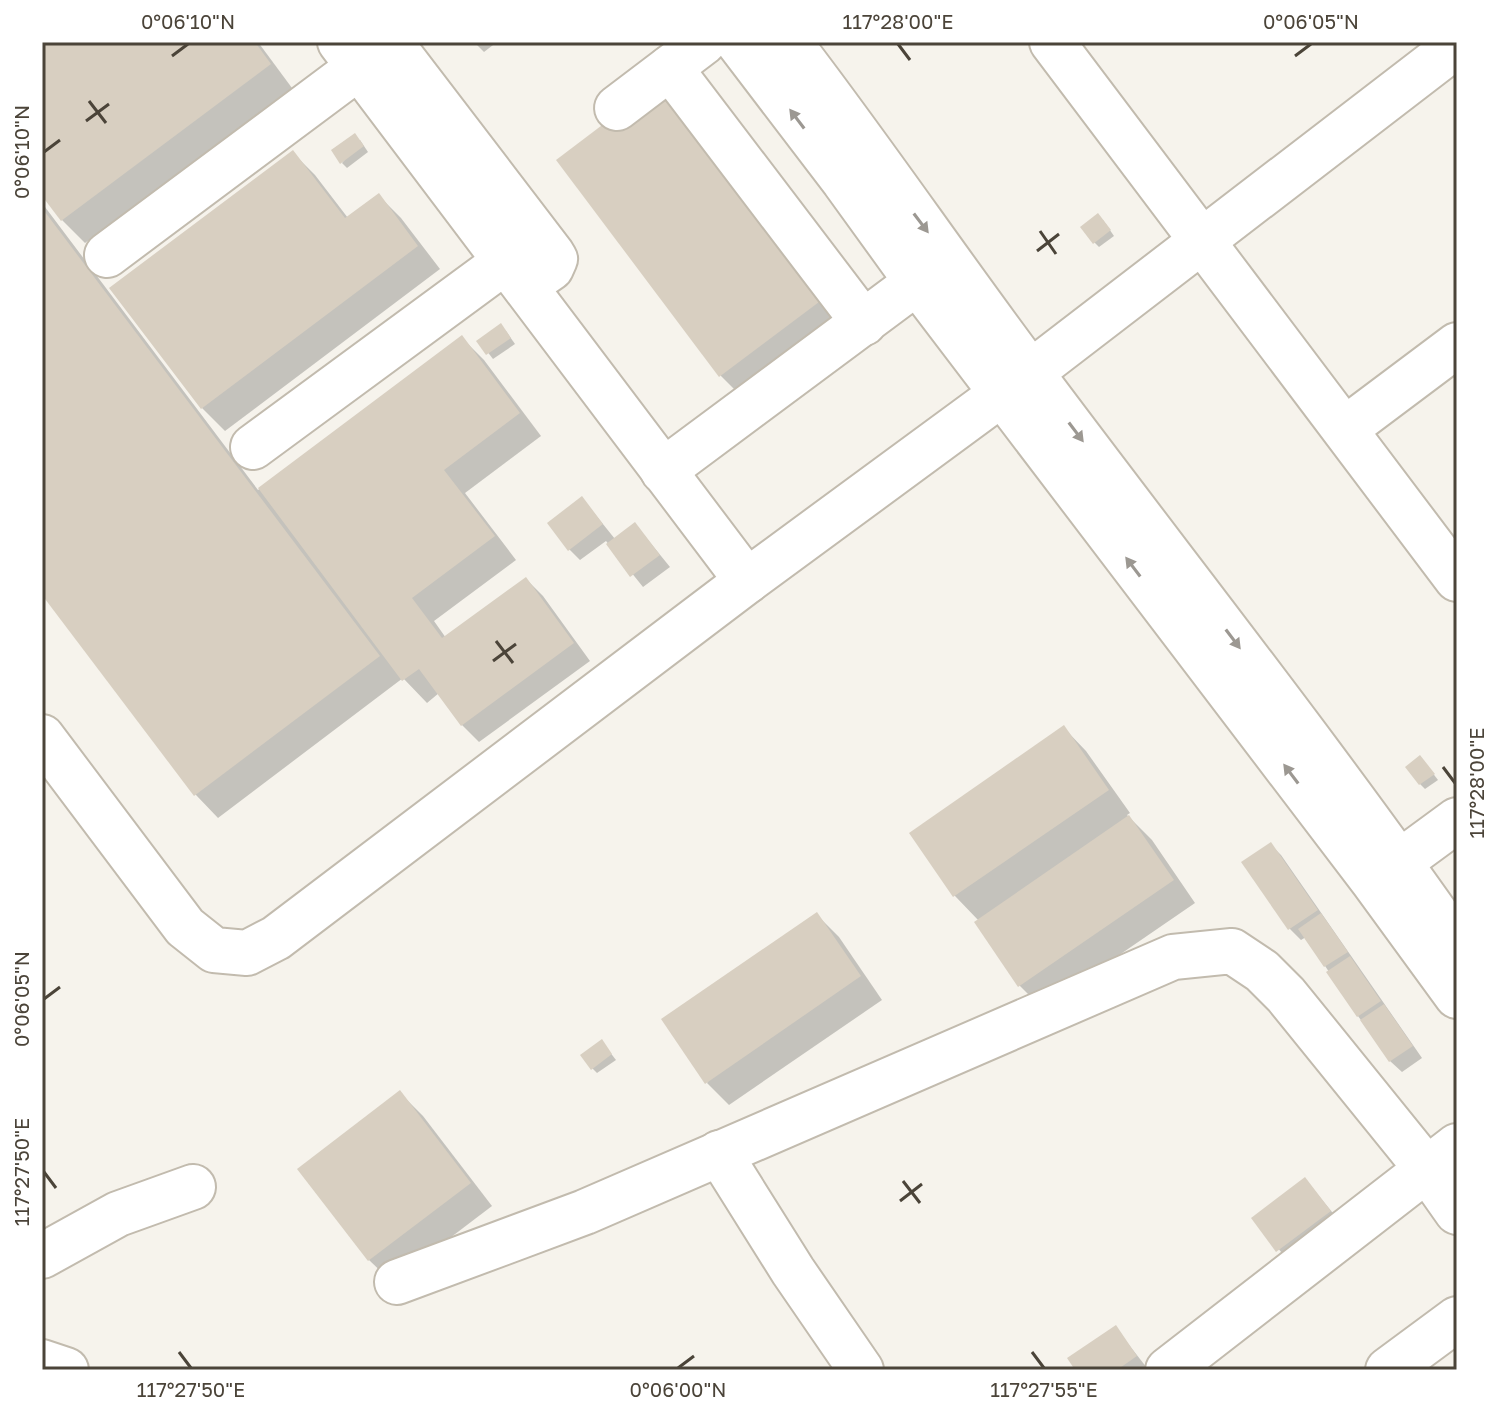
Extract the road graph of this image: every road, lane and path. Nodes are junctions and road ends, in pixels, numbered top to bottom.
1 (704, 42) edge
2 (738, 42) edge
3 (789, 42) edge
4 (1052, 42) edge
5 (1457, 45) edge
6 (363, 50) edge
7 (1410, 57) edge
8 (670, 68) junction
9 (617, 108) dead end
10 (1202, 240) junction
11 (107, 255) dead end
12 (932, 271) junction
13 (516, 274) junction
14 (864, 323) junction
15 (1457, 345) edge
16 (1016, 383) junction
17 (1345, 429) junction
18 (253, 447) dead end
19 (663, 471) junction
20 (1457, 579) edge
21 (747, 581) junction
22 (42, 737) edge
23 (1457, 820) edge
24 (1387, 872) junction
25 (1457, 944) edge
26 (1457, 996) edge
27 (719, 1153) junction
28 (1441, 1157) edge
29 (193, 1187) dead end
30 (1457, 1212) edge
31 (42, 1256) edge
32 (397, 1282) dead end
33 (1457, 1319) edge
34 (42, 1362) edge
35 (66, 1370) edge
36 (861, 1370) edge
37 (1168, 1370) edge
38 (1388, 1370) edge

1 - 8 lane
12 -> 2 lane
3 -> 12 lane
4 - 10 lane
5 - 7 lane
6 - 11 lane
6 - 13 lane
7 - 10 lane
8 - 9 lane
8 - 14 lane
10 - 16 lane
10 - 17 lane
12 - 14 lane
12 - 16 lane
13 - 18 lane
13 - 19 lane
14 - 19 lane
15 - 17 lane
16 - 21 lane
16 - 24 lane
17 - 20 lane
19 - 21 lane
21 - 22 lane
23 - 24 lane
24 - 25 lane
24 - 26 lane
27 - 28 lane
27 - 32 lane
27 - 36 lane
28 - 30 lane
28 - 37 lane
29 - 31 lane
33 - 38 lane
34 - 35 lane

